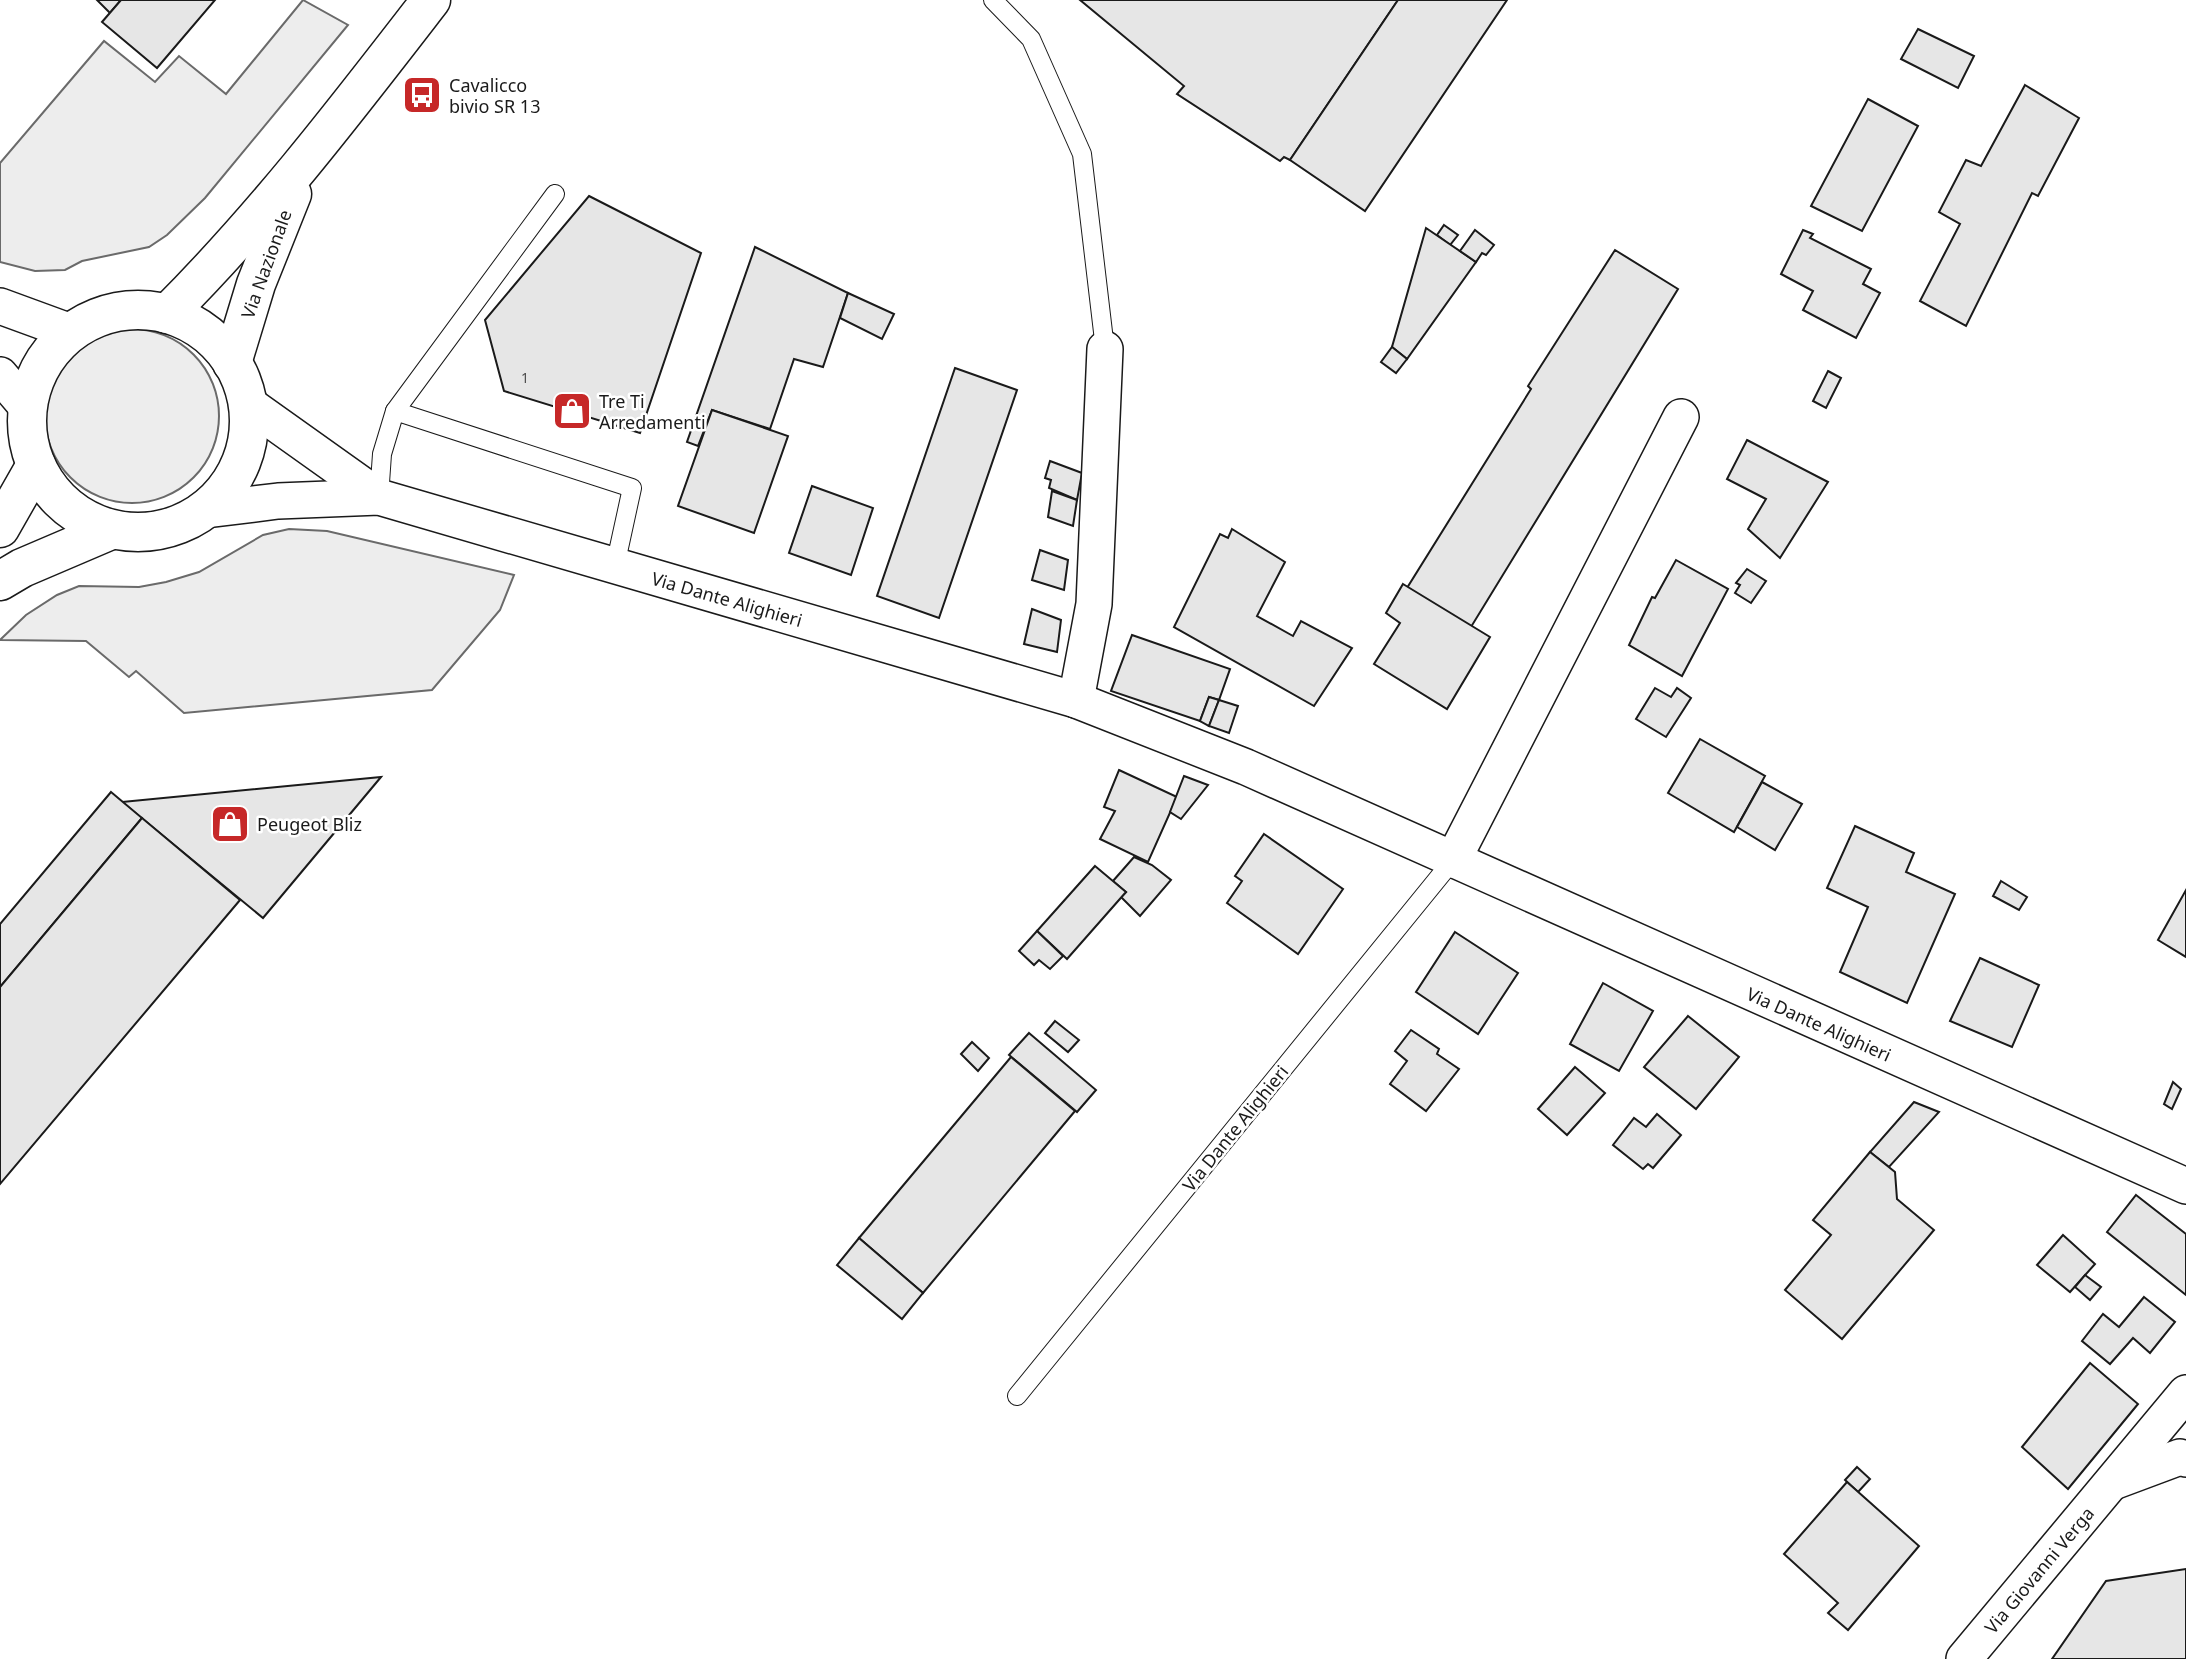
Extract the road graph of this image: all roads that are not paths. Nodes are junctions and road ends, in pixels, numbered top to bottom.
1 (431, 0) edge
2 (993, 0) edge
3 (303, 166) junction
4 (555, 194) dead end
5 (0, 306) edge
6 (167, 314) junction
7 (71, 332) junction
8 (1105, 349) joint
9 (232, 363) junction
10 (0, 375) edge
11 (247, 403) junction
12 (27, 407) junction
13 (394, 411) junction
14 (1681, 416) dead end
15 (36, 465) junction
16 (379, 497) junction
17 (206, 510) junction
18 (0, 528) edge
19 (111, 530) junction
20 (615, 566) junction
21 (0, 581) edge
22 (1076, 700) junction
23 (1453, 860) junction
24 (2186, 1186) edge
25 (2186, 1393) edge
26 (1017, 1396) dead end
27 (2186, 1459) edge
28 (2113, 1482) junction
29 (1964, 1659) edge

1 - 3 main road, Via Nazionale
2 - 8 lane
3 - 6 main road, Via Nazionale
3 - 9 main road, Via Nazionale
4 - 13 lane
5 - 7 street
6 - 7 main road
6 - 9 main road
7 - 12 main road
8 - 22 street
9 - 11 main road
10 - 12 street
11 - 16 street, Via Dante Alighieri
11 - 17 main road
12 - 15 main road
13 - 16 lane
13 - 20 lane
14 - 23 street, Via Dante Alighieri
15 - 18 main road
15 - 19 main road
16 - 17 street, Via Dante Alighieri
16 - 20 street, Via Dante Alighieri
17 - 19 main road
19 - 21 main road
20 - 22 street, Via Dante Alighieri
22 - 23 street, Via Dante Alighieri
23 - 24 street, Via Dante Alighieri
23 - 26 lane, Via Dante Alighieri
25 - 28 street, Via Giovanni Verga
27 - 28 street
28 - 29 street, Via Giovanni Verga

